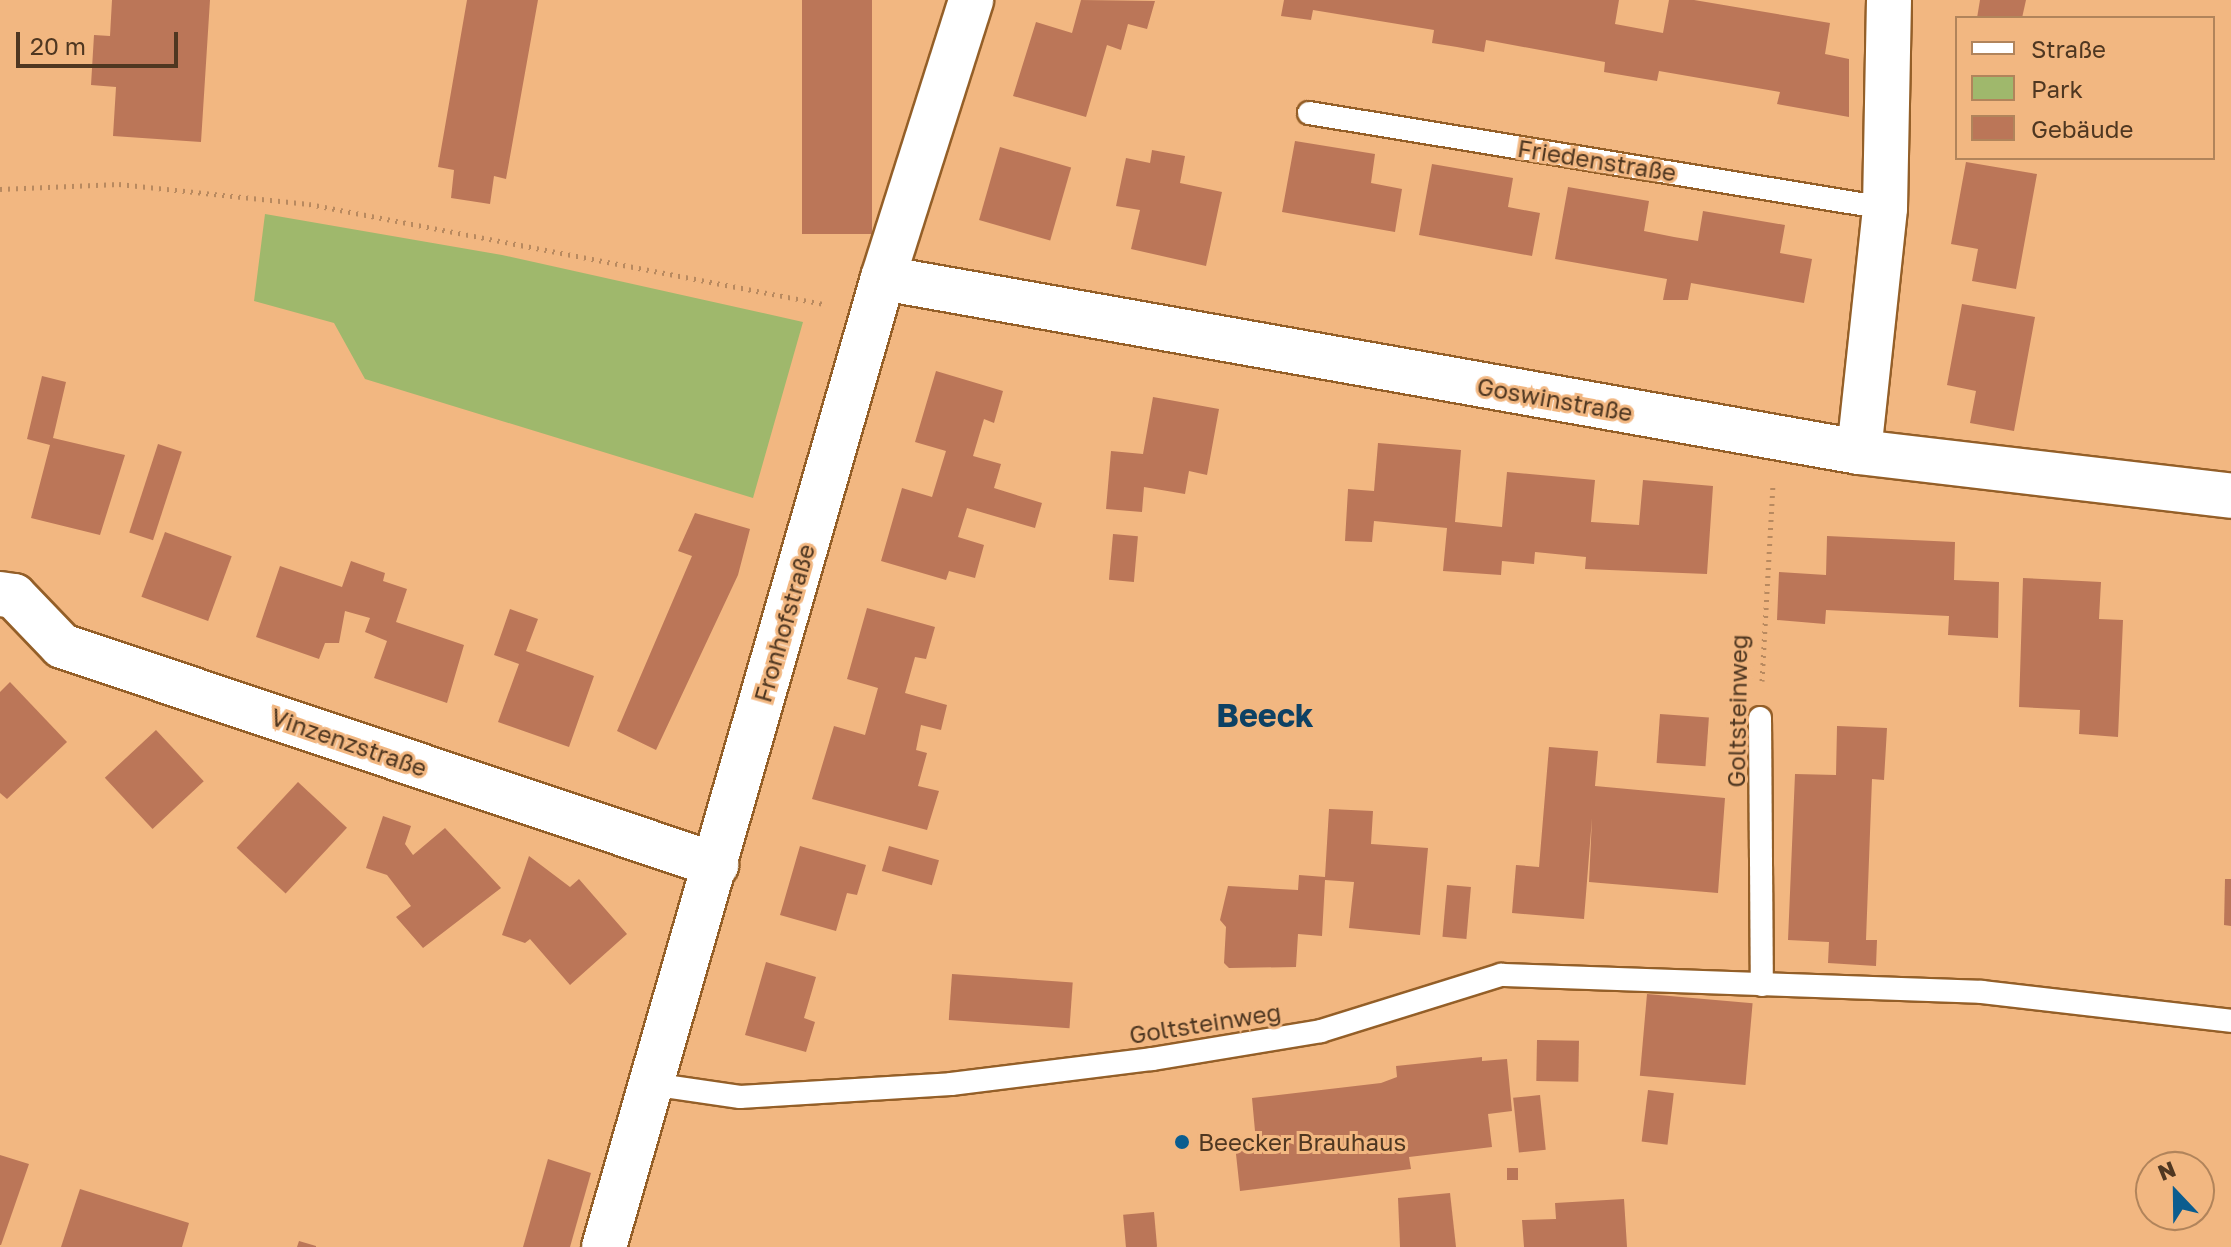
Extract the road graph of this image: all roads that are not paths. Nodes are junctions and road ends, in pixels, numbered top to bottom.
1 (971, 0) edge
2 (1887, 0) edge
3 (1309, 113) dead end
4 (1885, 208) junction
5 (878, 296) junction
6 (1859, 452) junction
7 (2231, 496) edge
8 (0, 594) edge
9 (1760, 718) road end
10 (716, 865) junction
11 (1762, 985) junction
12 (2231, 1021) edge
13 (651, 1084) junction
14 (604, 1247) edge

1 - 5 street, Fronhofstraße
2 - 4 street
3 - 4 lane, Friedenstraße
4 - 6 street
5 - 6 street, Goswinstraße
5 - 10 street, Fronhofstraße
6 - 7 street, Goswinstraße
8 - 10 street, Vinzenzstraße
9 - 11 lane, Goltsteinweg
10 - 13 street, Fronhofstraße
11 - 12 lane, Goltsteinweg
11 - 13 lane, Goltsteinweg
13 - 14 street, Fronhofstraße

